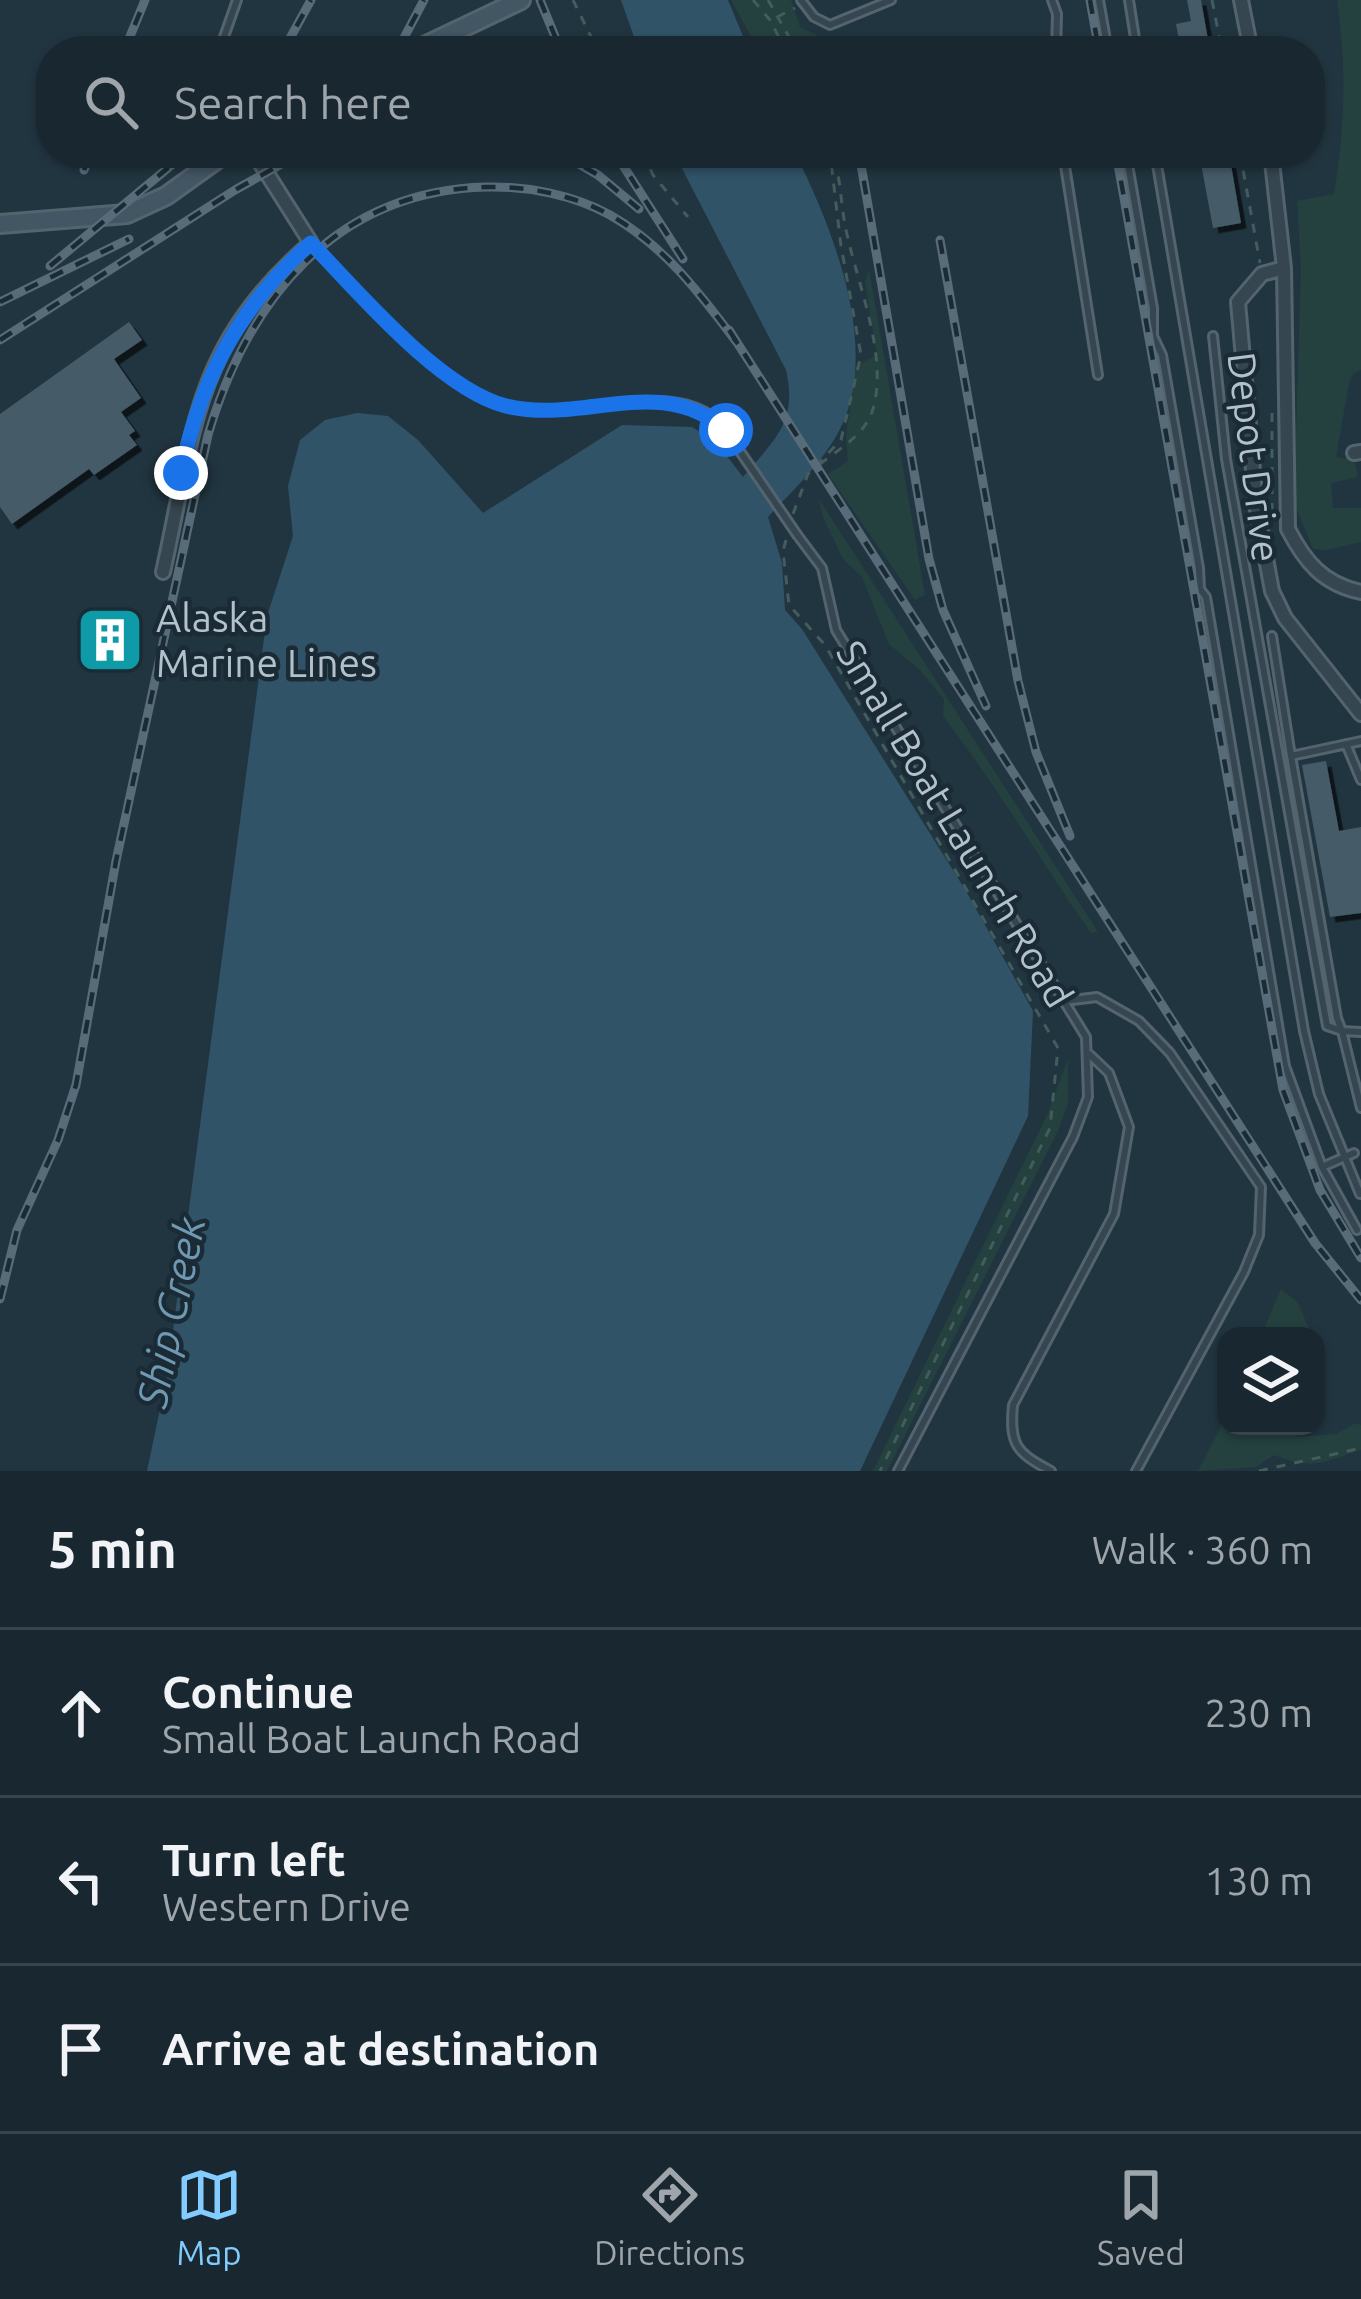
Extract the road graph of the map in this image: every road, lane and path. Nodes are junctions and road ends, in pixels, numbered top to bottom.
1 (237, 0) edge
2 (521, 0) edge
3 (753, 0) edge
4 (768, 0) edge
5 (891, 0) edge
6 (1052, 0) edge
7 (1100, 0) edge
8 (1129, 0) edge
9 (1212, 0) edge
10 (1241, 0) edge
11 (576, 1) edge
12 (802, 2) edge
13 (777, 16) junction
14 (770, 20) junction
15 (225, 36) edge
16 (445, 36) edge
17 (591, 36) edge
18 (778, 36) edge
19 (788, 36) edge
20 (1057, 36) edge
21 (1106, 36) edge
22 (1135, 36) edge
23 (1219, 36) edge
24 (1249, 36) edge
25 (205, 168) edge
26 (264, 168) edge
27 (650, 168) edge
28 (833, 168) edge
29 (838, 168) edge
30 (1066, 168) edge
31 (1129, 168) edge
32 (1158, 168) edge
33 (1273, 168) edge
34 (688, 218) dead end
35 (0, 224) edge
36 (311, 243) junction
37 (1284, 268) junction
38 (1213, 337) dead end
39 (1098, 375) dead end
40 (808, 474) junction
41 (164, 572) dead end
42 (1361, 592) edge
43 (1272, 636) dead end
44 (1361, 713) edge
45 (1361, 741) edge
46 (1346, 744) junction
47 (1291, 756) junction
48 (1361, 780) edge
49 (1064, 1001) junction
50 (1342, 1031) junction
51 (1361, 1032) edge
52 (1086, 1052) junction
53 (1361, 1108) edge
54 (1354, 1154) dead end
55 (1343, 1160) junction
56 (1322, 1168) junction
57 (1360, 1195) edge
58 (1357, 1230) dead end
59 (1361, 1448) edge
60 (880, 1471) edge
61 (898, 1471) edge
62 (1051, 1471) edge
63 (1136, 1471) edge
64 (1259, 1471) edge

1 - 15 lane
2 - 16 street
3 - 14 path
4 - 13 path
5 - 12 lane
6 - 20 lane
7 - 21 lane
8 - 22 lane
9 - 23 path
10 - 24 street
11 - 17 path
12 - 13 path
13 - 14 path
13 - 19 path
14 - 18 path
25 - 35 street
26 - 36 street
27 - 34 path
28 - 40 path
29 - 40 path
30 - 39 lane
31 - 56 lane
32 - 55 lane
33 - 37 street
36 - 41 street
36 - 49 lane, Small Boat Launch Road, bridge
37 - 42 street
37 - 44 street, Depot Drive
38 - 50 lane
40 - 60 path
43 - 47 lane
45 - 46 lane
46 - 47 lane
46 - 48 lane
47 - 50 lane
49 - 52 lane, Small Boat Launch Road
49 - 63 lane
50 - 51 lane
50 - 53 lane
52 - 61 lane, Small Boat Launch Road
52 - 62 lane
54 - 55 lane
55 - 56 lane
55 - 57 lane
56 - 58 lane
59 - 64 path

